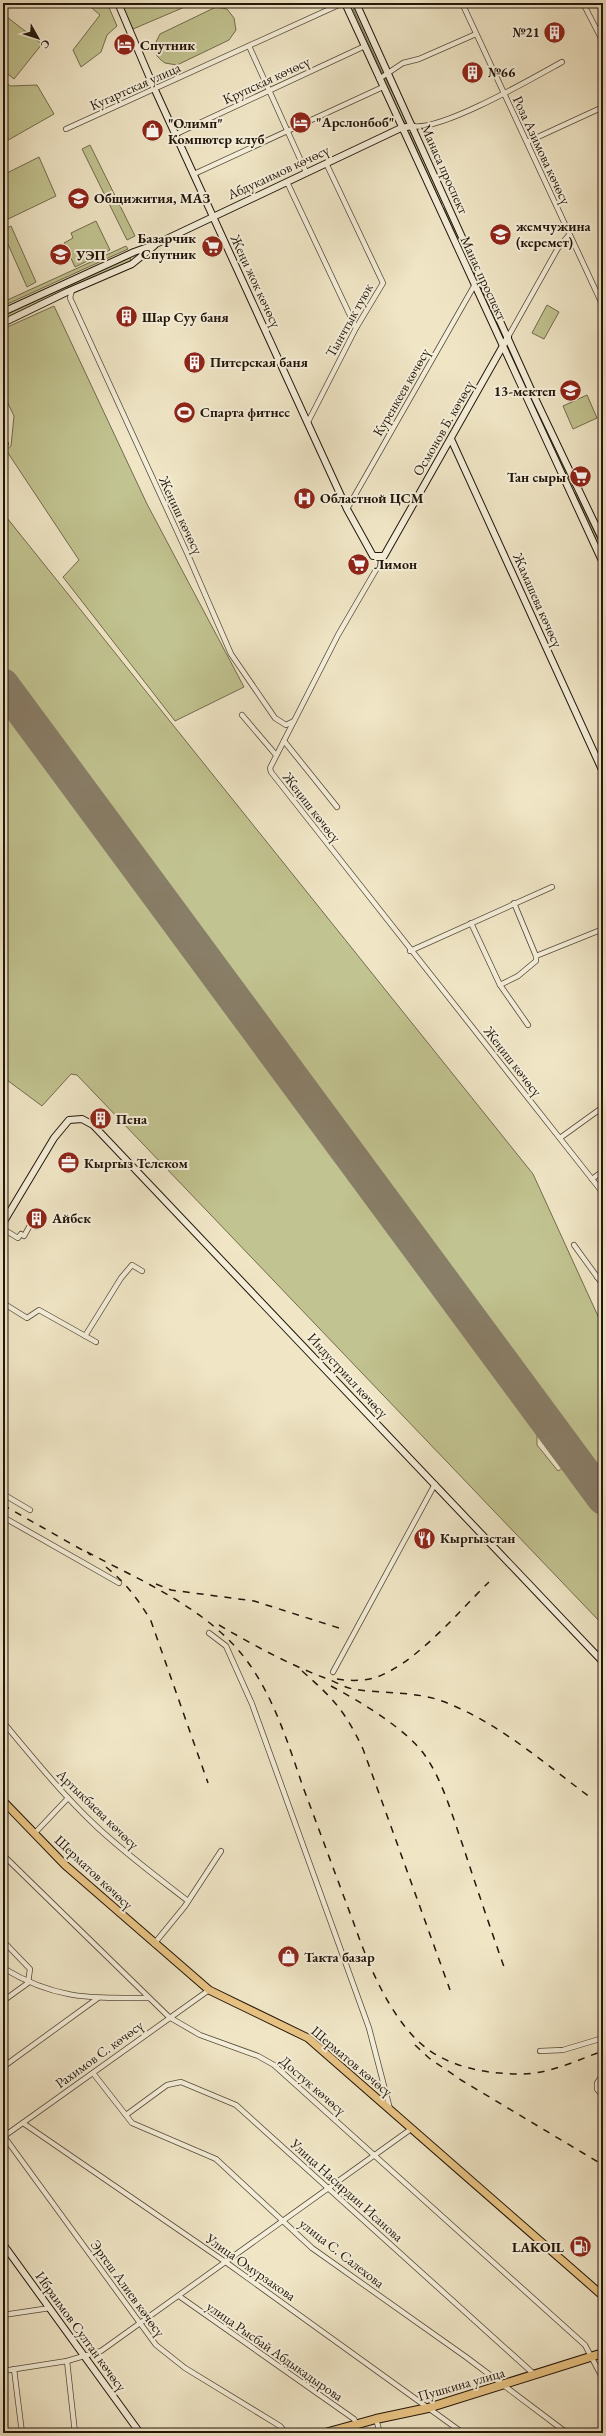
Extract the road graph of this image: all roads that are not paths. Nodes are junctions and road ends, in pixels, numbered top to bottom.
1 (118, 3) edge
2 (344, 3) edge
3 (356, 3) edge
4 (462, 3) edge
5 (584, 3) edge
6 (476, 34) junction
7 (603, 42) edge
8 (249, 46) junction
9 (365, 46) junction
10 (562, 62) dead end
11 (388, 73) junction
12 (379, 79) junction
13 (383, 87) junction
14 (155, 90) junction
15 (270, 91) junction
16 (502, 93) junction
17 (603, 107) edge
18 (412, 126) junction
19 (401, 128) junction
20 (66, 129) dead end
21 (288, 132) junction
22 (176, 134) junction
23 (527, 142) junction
24 (326, 163) junction
25 (306, 172) junction
26 (194, 174) junction
27 (287, 182) junction
28 (447, 204) junction
29 (438, 209) junction
30 (213, 216) junction
31 (569, 235) junction
32 (156, 244) junction
33 (476, 267) junction
34 (467, 271) junction
35 (474, 286) junction
36 (72, 290) junction
37 (603, 290) edge
38 (597, 293) junction
39 (60, 295) junction
40 (70, 298) junction
41 (603, 306) edge
42 (3, 312) edge
43 (3, 323) edge
44 (356, 328) junction
45 (508, 338) junction
46 (503, 347) junction
47 (533, 394) junction
48 (526, 398) junction
49 (308, 422) junction
50 (549, 427) junction
51 (541, 430) junction
52 (451, 438) junction
53 (578, 488) junction
54 (570, 492) junction
55 (347, 509) junction
56 (603, 541) edge
57 (384, 556) junction
58 (603, 563) edge
59 (242, 715) dead end
60 (296, 720) junction
61 (284, 741) junction
62 (276, 755) junction
63 (603, 772) edge
64 (336, 807) dead end
65 (552, 887) dead end
66 (514, 903) junction
67 (471, 923) junction
68 (603, 930) edge
69 (410, 951) junction
70 (536, 956) junction
71 (500, 984) junction
72 (528, 1025) dead end
73 (603, 1106) edge
74 (560, 1138) junction
75 (603, 1171) edge
76 (592, 1179) junction
77 (603, 1193) edge
78 (34, 1220) dead end
79 (3, 1223) edge
80 (3, 1229) edge
81 (574, 1245) dead end
82 (142, 1271) dead end
83 (603, 1273) edge
84 (597, 1277) junction
85 (603, 1285) edge
86 (3, 1303) edge
87 (85, 1336) junction
88 (96, 1342) dead end
89 (435, 1484) junction
90 (3, 1494) edge
91 (30, 1510) dead end
92 (3, 1517) edge
93 (119, 1583) dead end
94 (210, 1633) dead end
95 (603, 1662) edge
96 (333, 1672) dead end
97 (3, 1722) edge
98 (68, 1798) junction
99 (3, 1801) edge
100 (34, 1834) junction
101 (221, 1851) dead end
102 (3, 1856) edge
103 (188, 1901) junction
104 (3, 1941) edge
105 (154, 1944) junction
106 (3, 1968) edge
107 (28, 1983) junction
108 (209, 1990) junction
109 (98, 1998) junction
110 (150, 1998) junction
111 (3, 2001) edge
112 (169, 2017) junction
113 (603, 2038) edge
114 (540, 2051) dead end
115 (3, 2067) edge
116 (93, 2073) junction
117 (603, 2074) edge
118 (603, 2096) edge
119 (391, 2111) junction
120 (126, 2115) junction
121 (22, 2123) junction
122 (411, 2129) junction
123 (3, 2136) edge
124 (375, 2156) junction
125 (329, 2188) junction
126 (283, 2220) junction
127 (3, 2244) edge
128 (227, 2263) junction
129 (179, 2296) junction
130 (603, 2296) edge
131 (50, 2308) junction
132 (3, 2315) edge
133 (141, 2324) junction
134 (603, 2353) edge
135 (592, 2356) junction
136 (85, 2357) junction
137 (67, 2361) junction
138 (14, 2369) junction
139 (3, 2371) edge
140 (535, 2376) junction
141 (603, 2380) edge
142 (503, 2386) junction
143 (428, 2408) junction
144 (376, 2419) junction
145 (357, 2425) junction
146 (22, 2433) edge
147 (75, 2433) edge
148 (140, 2433) edge
149 (286, 2433) edge
150 (326, 2433) edge
151 (380, 2433) edge
152 (463, 2433) edge
153 (567, 2433) edge

1 - 14 main road, Жеңи жок көчөсү
2 - 8 street, Кугартская улица
2 - 9 main road, Манас проспект
3 - 11 main road, Манаса проспект
4 - 6 street, Роза Азимова көчөсү
5 - 7 street
6 - 11 street
6 - 16 street, Роза Азимова көчөсү
8 - 14 street, Кугартская улица
8 - 15 street
9 - 12 main road, Манас проспект
9 - 15 street, Крупская көчөсү
10 - 16 street
11 - 12 street
11 - 18 main road, Манаса проспект
12 - 13 main road, Манас проспект
13 - 19 main road, Манас проспект
13 - 21 street
14 - 20 street, Кугартская улица
14 - 22 main road, Жеңи жок көчөсү
15 - 21 street
15 - 22 street, Крупская көчөсү
16 - 18 street
16 - 23 street, Роза Азимова көчөсү
17 - 23 street
18 - 19 main road, Абдукаимов көчөсү
18 - 28 main road, Манаса проспект
19 - 24 main road, Абдукаимов көчөсү
19 - 29 main road, Манас проспект
21 - 25 street
21 - 26 street
22 - 26 main road, Жеңи жок көчөсү
23 - 31 street, Роза Азимова көчөсү
24 - 25 main road, Абдукаимов көчөсү
24 - 44 street, Тынчтык туюк
25 - 27 main road, Абдукаимов көчөсү
26 - 30 main road, Жеңи жок көчөсү
27 - 30 main road, Абдукаимов көчөсү
27 - 44 street
28 - 29 main road
28 - 33 main road, Манаса проспект
29 - 34 main road, Манас проспект
30 - 32 main road, Абдукаимов көчөсү
30 - 49 main road, Жеңи жок көчөсү
31 - 38 street, Роза Азимова көчөсү
31 - 45 street, Осмонов Б. көчөсү
32 - 36 main road, Абдукаимов көчөсү
32 - 42 main road, Абдукаимов көчөсү
33 - 34 main road
33 - 45 main road, Манаса проспект
34 - 35 main road, Манас проспект
35 - 46 main road, Манас проспект
35 - 55 street, Куренкеев көчөсү
36 - 39 main road, Абдукаимов көчөсү
36 - 40 street
37 - 38 street
38 - 41 street, Роза Азимова көчөсү
39 - 40 street
39 - 43 main road, Абдукаимов көчөсү
40 - 60 street, Жеңиш көчөсү
44 - 49 street, Тынчтык туюк
45 - 46 main road, Осмонов Б. көчөсү
45 - 47 main road, Манаса проспект
46 - 48 main road, Манас проспект
46 - 52 main road, Осмонов Б. көчөсү
47 - 48 main road
47 - 50 main road, Манаса проспект
48 - 51 main road, Манас проспект
49 - 55 main road, Жеңи жок көчөсү
50 - 51 main road
50 - 53 main road, Манаса проспект
51 - 54 main road, Манас проспект
52 - 57 main road, Осмонов Б. көчөсү
52 - 63 main road, Жамашева көчөсү
53 - 54 main road
53 - 56 main road, Манаса проспект
54 - 58 main road, Манас проспект
55 - 57 main road, Жеңи жок көчөсү
57 - 60 street, Осмонов Б. көчөсү
59 - 62 street
60 - 61 street, Жеңиш көчөсү
61 - 62 street, Жеңиш көчөсү
61 - 64 street
62 - 69 street, Жеңиш көчөсү
65 - 66 street
66 - 67 street
66 - 70 street
67 - 69 street
67 - 71 street
68 - 70 street
69 - 74 street, Жеңиш көчөсү
70 - 71 street
71 - 72 street
73 - 74 street
74 - 76 street, Жеңиш көчөсү
75 - 76 street
76 - 77 street, Жеңиш көчөсү
78 - 80 street
79 - 89 main road, Индустриал көчөсү
81 - 84 street
82 - 87 street
83 - 84 street
84 - 85 street
86 - 87 street
87 - 88 street
89 - 95 main road, Индустриал көчөсү
89 - 96 street
90 - 91 street
92 - 93 street
94 - 119 street
97 - 98 street, Артыкбаева көчөсү
98 - 100 street
98 - 103 street, Артыкбаева көчөсү
99 - 100 main road, Шерматов көчөсү
100 - 105 main road, Шерматов көчөсү
101 - 103 street
102 - 110 street, Достук көчөсү
103 - 105 street
104 - 107 street
105 - 108 main road, Шерматов көчөсү
106 - 107 street
107 - 109 street
107 - 111 street
108 - 112 street, Рахимов С. көчөсү
108 - 119 main road, Шерматов көчөсү
109 - 110 street
109 - 115 street
110 - 112 street, Достук көчөсү
112 - 116 street, Рахимов С. көчөсү
112 - 124 street, Достук көчөсү
113 - 114 street
116 - 120 street, улица С. Салехова
116 - 121 street, Рахимов С. көчөсү
117 - 118 street
119 - 122 main road, Шерматов көчөсү
120 - 125 street, Улица Насирдин Исанова
120 - 126 street, улица С. Салехова
121 - 123 street, Рахимов С. көчөсү
121 - 128 street, Улица Омурзакова
122 - 124 street
122 - 130 main road, Шерматов көчөсү
123 - 133 street, Эргеш Алиев көчөсү
124 - 125 street
124 - 135 street, Достук көчөсү
125 - 126 street
125 - 140 street, Улица Насирдин Исанова
126 - 128 street
126 - 142 street, улица С. Салехова
127 - 131 main road, Ибраимов Султан көчөсү
128 - 129 street
128 - 143 street, Улица Омурзакова
129 - 133 street
129 - 145 street, улица Рысбай Абдыкадырова
131 - 132 street
131 - 136 main road, Ибраимов Султан көчөсү
133 - 136 street
133 - 149 street, Эргеш Алиев көчөсү
134 - 135 highway, Пушкина улица
135 - 140 highway, Пушкина улица
135 - 141 street, Достук көчөсү
136 - 137 street
136 - 148 main road, Ибраимов Султан көчөсү
137 - 138 street
137 - 147 street
138 - 139 street
138 - 146 street
140 - 142 highway, Пушкина улица
142 - 143 highway, Пушкина улица
142 - 153 street, улица С. Салехова
143 - 144 highway, Пушкина улица
143 - 152 street, Улица Омурзакова
144 - 145 highway, Пушкина улица
144 - 151 street
145 - 150 highway, Пушкина улица

